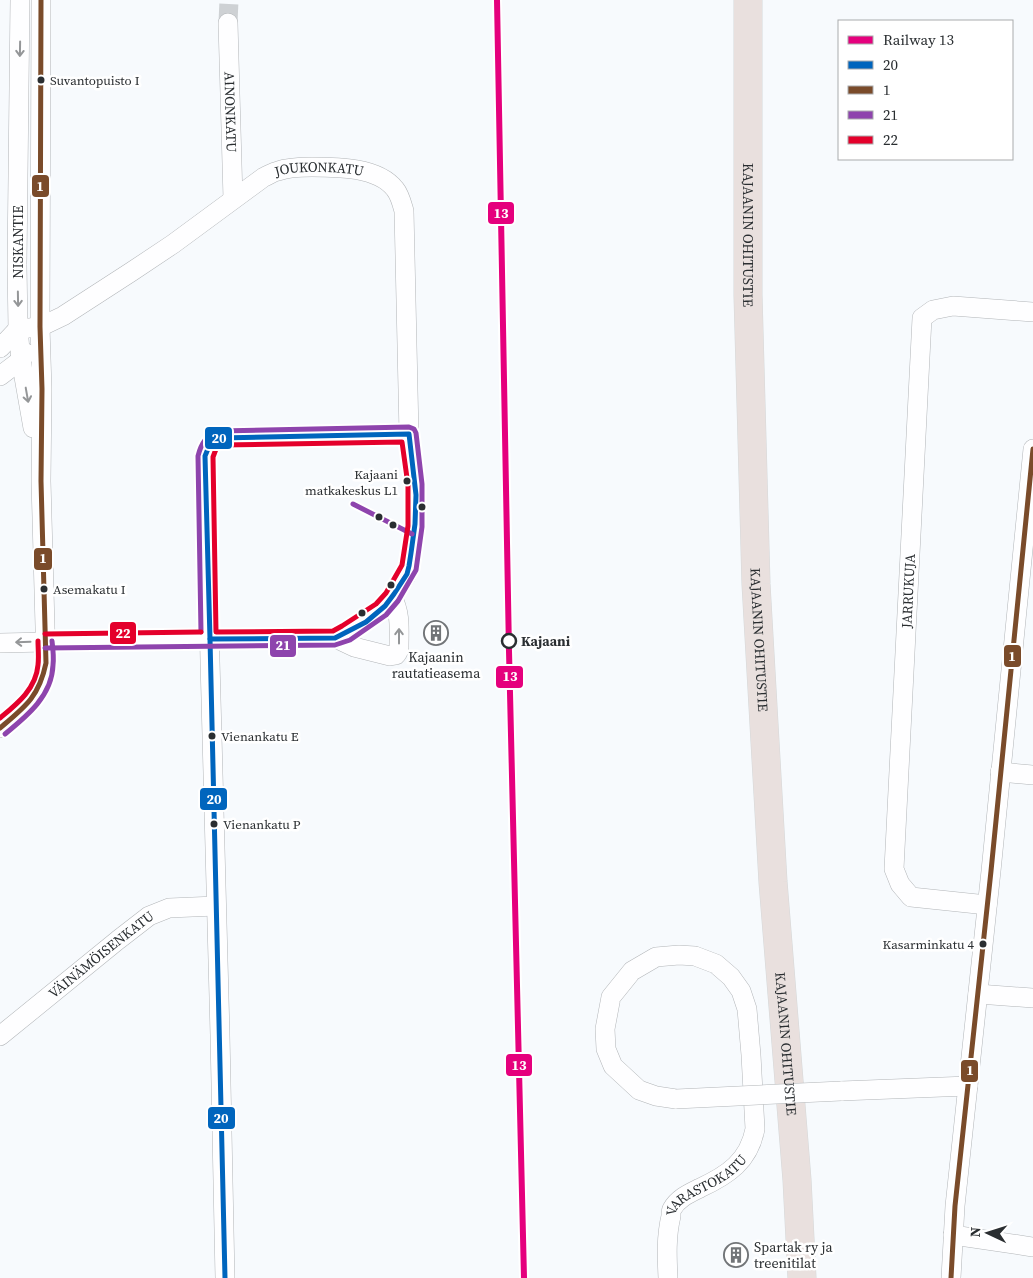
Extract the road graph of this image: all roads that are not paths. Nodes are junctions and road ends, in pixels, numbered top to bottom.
1 (20, 0) edge
2 (41, 0) edge
3 (748, 0) edge
4 (228, 23) tunnel mouth
5 (233, 199) junction
6 (1033, 312) edge
7 (40, 327) junction
8 (18, 329) junction
9 (0, 348) edge
10 (21, 360) junction
11 (0, 376) edge
12 (409, 434) junction
13 (1033, 449) edge
14 (41, 482) junction
15 (392, 598) junction
16 (335, 638) junction
17 (209, 639) junction
18 (45, 641) junction
19 (0, 643) edge
20 (0, 728) edge
21 (1000, 772) junction
22 (1033, 775) edge
23 (987, 904) junction
24 (216, 906) junction
25 (978, 994) junction
26 (1033, 998) edge
27 (0, 1036) edge
28 (968, 1086) junction
29 (953, 1235) junction
30 (1033, 1247) edge
31 (225, 1278) edge
32 (668, 1278) edge
33 (802, 1278) edge
34 (951, 1278) edge

1 -> 8 street, NISKANTIE
2 - 7 street, NISKANTIE
3 - 33 highway, KAJAANIN OHITUSTIE
4 - 5 street, AINONKATU
5 - 7 street, JOUKONKATU
5 - 12 street, JOUKONKATU
6 - 23 street, JARRUKUJA
7 - 8 street
7 - 10 street
7 - 14 street, NISKANTIE
8 - 9 street
8 - 10 street, NISKANTIE
10 - 11 street
10 -> 14 street, NISKANTIE
12 - 15 street, JOUKONKATU
12 - 17 street
13 - 21 street
14 - 18 street, NISKANTIE
15 - 16 street, JOUKONKATU
16 -> 15 street
16 - 17 street
17 - 18 street
17 - 24 street
18 -> 19 street
18 - 20 street, NISKANTIE
21 - 22 street
21 - 23 street
23 - 25 street
24 - 27 street, VÄINÄMÖISENKATU
24 - 31 street
25 - 26 street
25 - 28 street
28 - 29 street
28 - 32 street, VARASTOKATU, bridge
29 - 30 street
29 - 34 street

